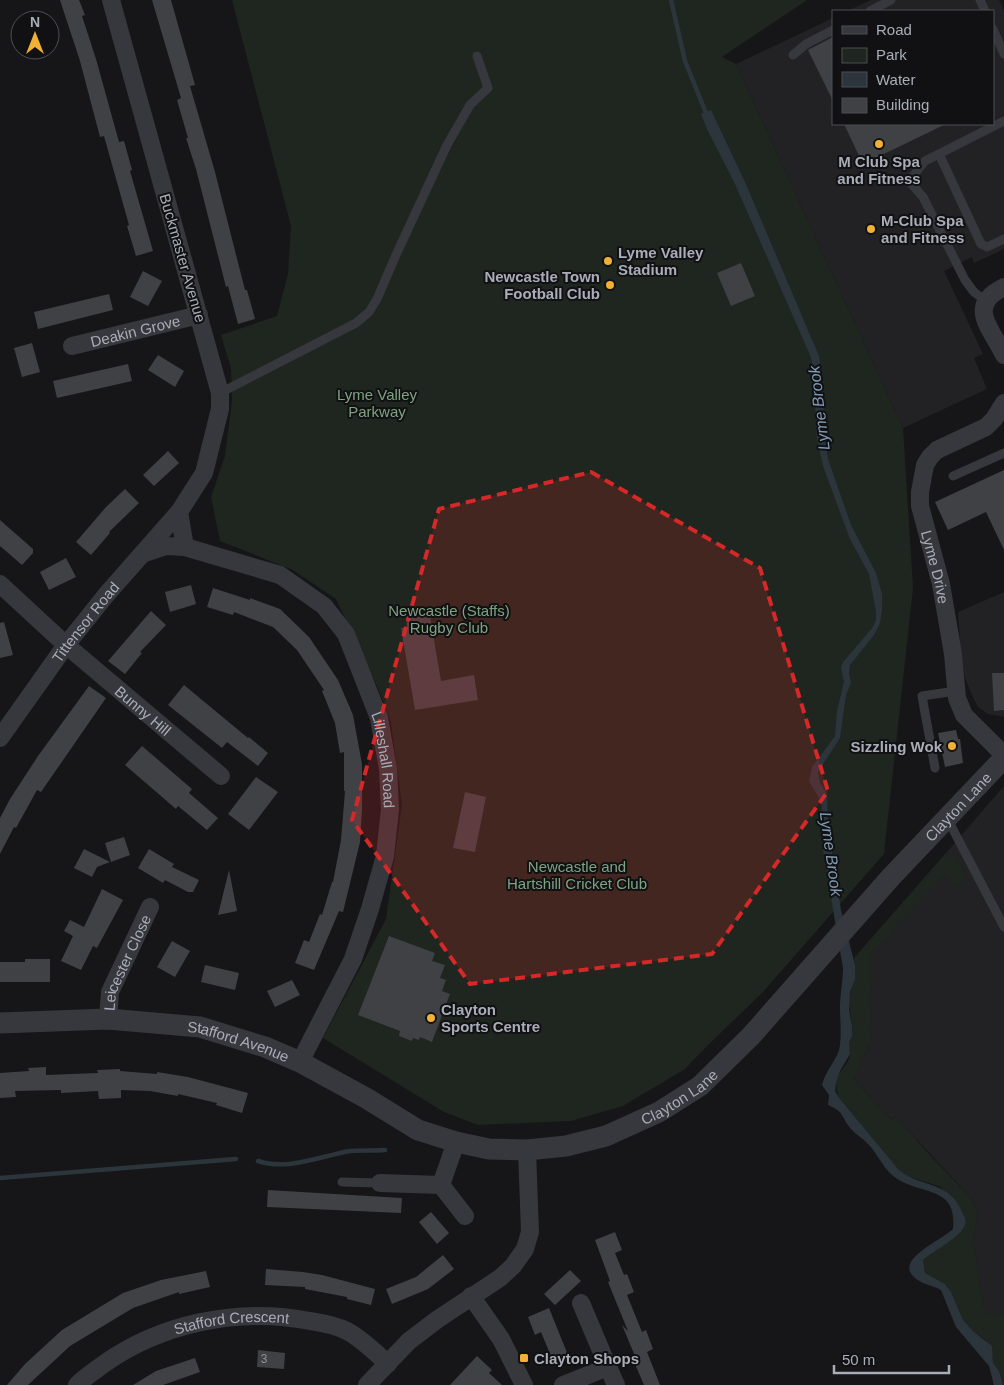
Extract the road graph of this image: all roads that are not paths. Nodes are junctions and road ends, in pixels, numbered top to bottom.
1 (111, 0) edge
2 (891, 0) edge
3 (872, 10) edge
4 (832, 31) edge
5 (994, 31) edge
6 (1004, 54) edge
7 (793, 55) dead end
8 (476, 56) dead end
9 (1004, 122) edge
10 (939, 154) junction
11 (1004, 239) edge
12 (1004, 288) edge
13 (986, 301) junction
14 (199, 315) junction
15 (72, 346) dead end
16 (1004, 355) edge
17 (220, 393) junction
18 (1004, 402) edge
19 (1004, 453) edge
20 (953, 476) dead end
21 (178, 512) junction
22 (186, 547) junction
23 (144, 553) junction
24 (0, 584) edge
25 (66, 645) junction
26 (956, 691) junction
27 (0, 738) edge
28 (1004, 756) edge
29 (935, 768) dead end
30 (221, 776) dead end
31 (947, 818) junction
32 (150, 907) dead end
33 (1004, 927) edge
34 (108, 1019) junction
35 (0, 1023) edge
36 (300, 1062) junction
37 (456, 1142) junction
38 (527, 1150) junction
39 (342, 1182) dead end
40 (380, 1183) joint
41 (441, 1185) junction
42 (465, 1216) dead end
43 (472, 1296) junction
44 (581, 1303) dead end
45 (388, 1364) junction
46 (608, 1367) junction
47 (77, 1385) edge
48 (367, 1385) edge
49 (524, 1385) edge
50 (563, 1385) edge
51 (616, 1385) edge

1 - 14 street, Buckmaster Avenue
2 - 3 lane
4 - 7 lane
5 - 6 lane
8 - 17 lane
9 - 10 lane
10 - 11 lane
10 - 13 lane
12 - 13 street
13 - 16 street
14 - 15 street, Deakin Grove
14 - 17 street, Buckmaster Avenue
17 - 21 street, Buckmaster Avenue
18 - 26 street, Lyme Drive
19 - 20 lane
21 - 22 street
21 - 23 street, Tittensor Road
22 - 23 street, Lilleshall Road
22 - 36 street, Lilleshall Road
23 - 25 street, Tittensor Road
24 - 25 street, Bunny Hill
25 - 27 street, Tittensor Road
25 - 30 street, Bunny Hill
26 - 28 street, Lyme Drive
26 - 29 lane
28 - 31 street, Clayton Lane
31 - 33 lane
31 - 38 street, Clayton Lane
32 - 34 street, Leicester Close
34 - 35 street, Stafford Avenue
34 - 36 street, Stafford Avenue
36 - 37 street, Stafford Avenue
37 - 38 street, Stafford Avenue
37 - 41 street
38 - 43 street
39 - 40 lane
40 - 41 street
41 - 42 street
43 - 45 street
43 - 49 street
44 - 46 street
45 - 47 street, Stafford Crescent
45 - 48 street
46 - 50 street
46 - 51 street

